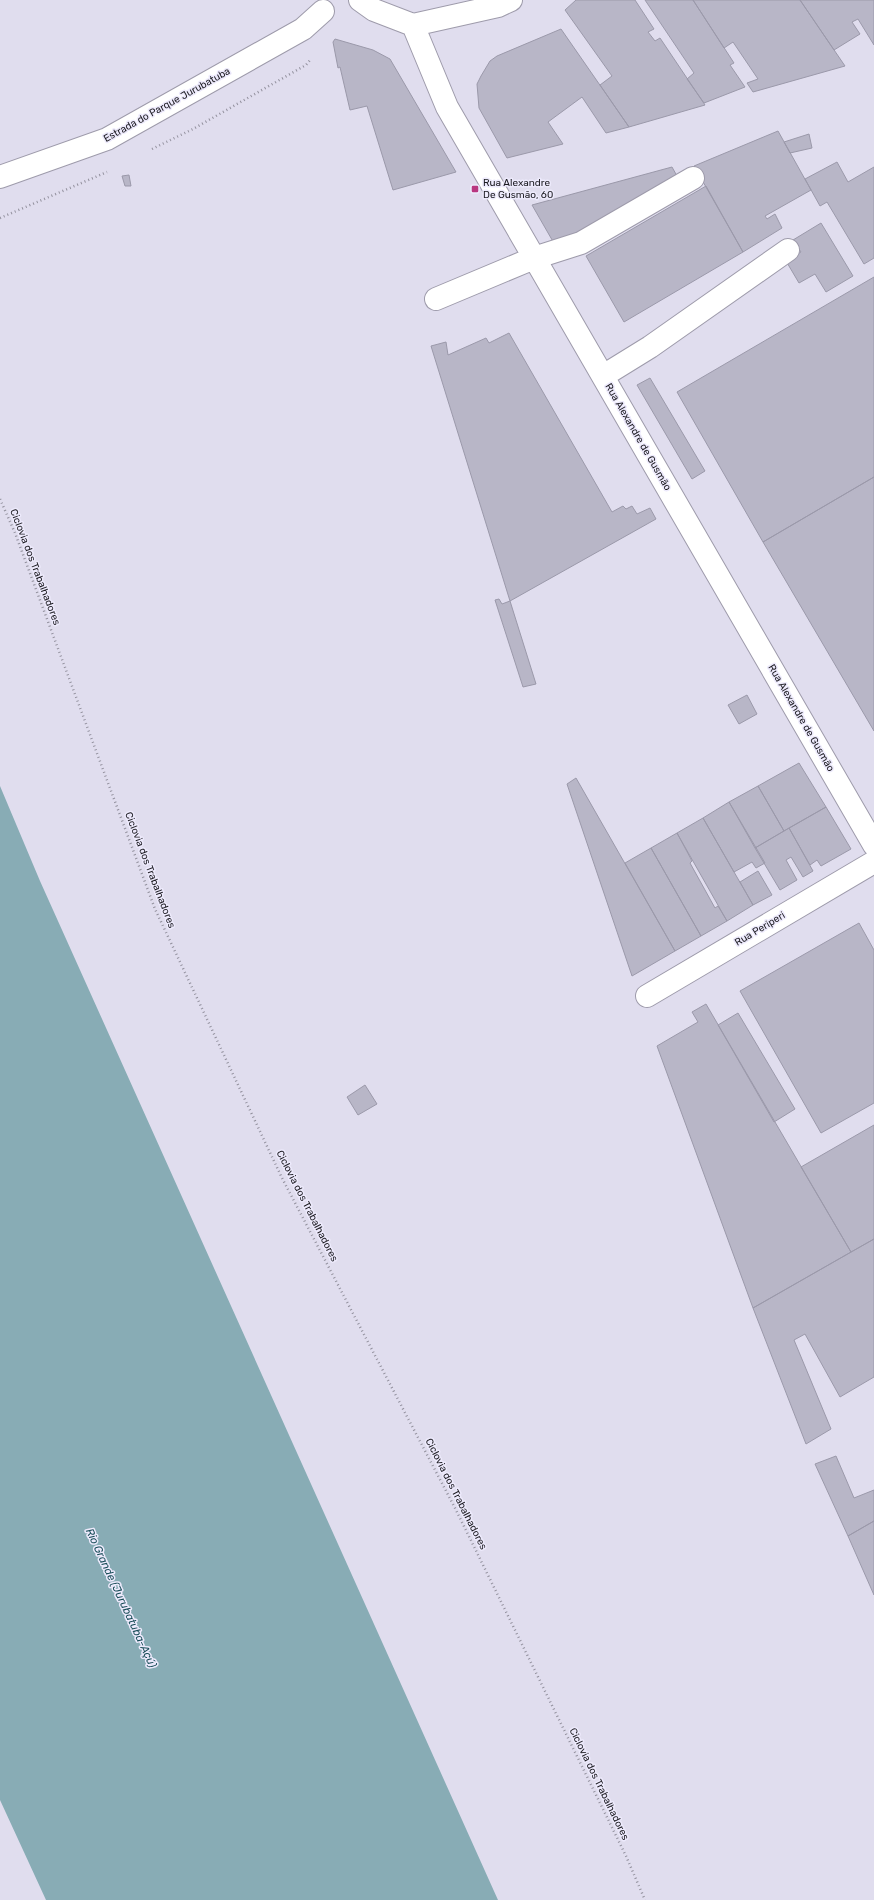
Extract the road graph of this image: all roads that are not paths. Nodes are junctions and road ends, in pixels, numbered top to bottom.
1 (360, 0) edge
2 (511, 0) edge
3 (323, 10) dead end
4 (413, 25) junction
5 (0, 177) edge
6 (693, 178) dead end
7 (788, 250) dead end
8 (534, 258) junction
9 (436, 299) dead end
10 (603, 376) junction
11 (874, 845) edge
12 (874, 862) edge
13 (647, 996) dead end

1 - 4 street
2 - 4 street
3 - 5 street, Estrada do Parque Jurubatuba
4 - 8 street, Rua Alexandre de Gusmão
6 - 8 street
7 - 10 street
8 - 9 street
8 - 10 street, Rua Alexandre de Gusmão
10 - 11 street, Rua Alexandre de Gusmão
12 - 13 street, Rua Periperi

